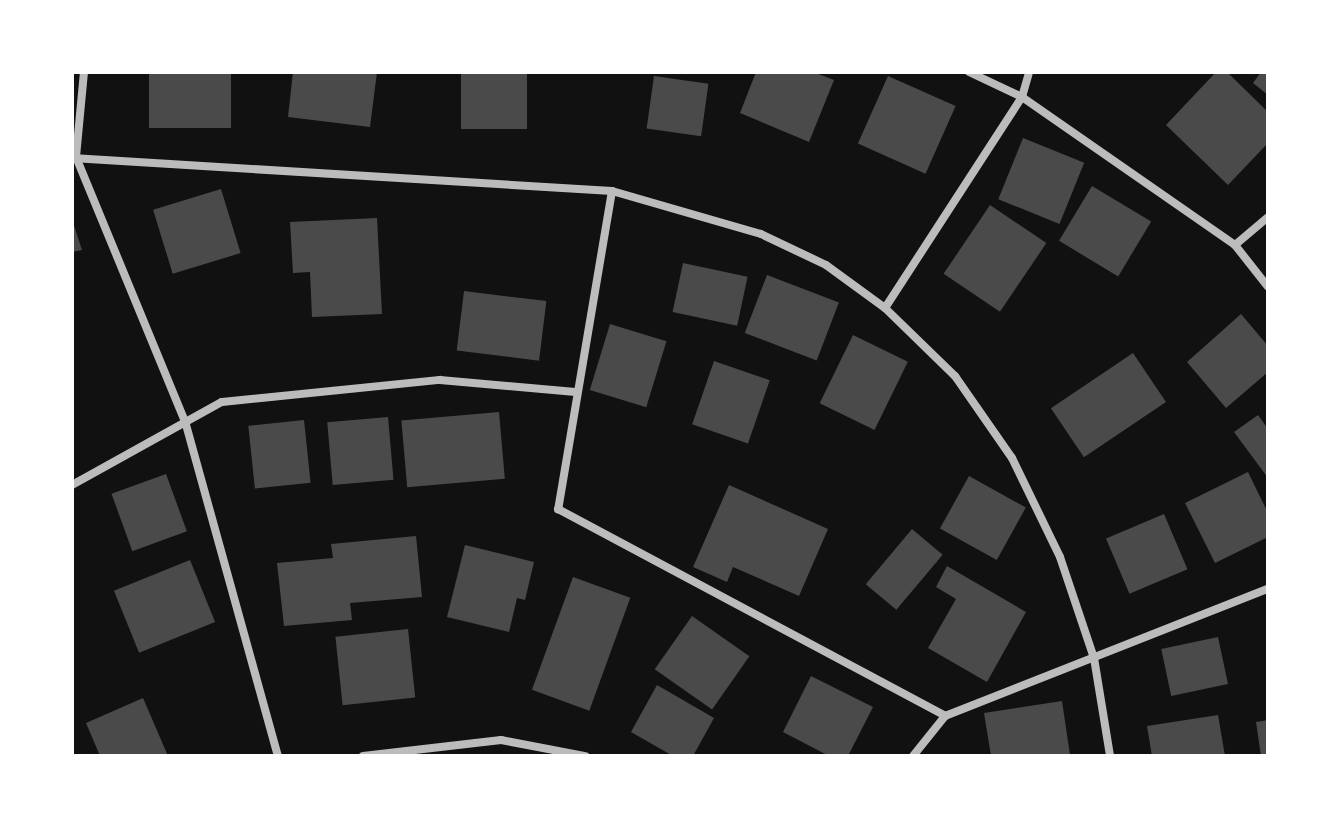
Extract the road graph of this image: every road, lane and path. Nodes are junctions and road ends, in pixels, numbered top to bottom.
1 (84, 72) edge
2 (969, 72) edge
3 (1029, 72) edge
4 (1022, 97) junction
5 (74, 157) edge
6 (612, 191) junction
7 (1268, 217) edge
8 (1235, 245) junction
9 (1268, 287) edge
10 (885, 308) junction
11 (575, 392) junction
12 (185, 421) junction
13 (72, 485) edge
14 (1268, 589) edge
15 (1094, 658) junction
16 (945, 716) junction
17 (278, 756) edge
18 (363, 756) edge
19 (585, 756) edge
20 (913, 756) edge
21 (1110, 756) edge

1 - 5 street
2 - 4 street
3 - 4 street
4 - 8 street
4 - 10 street
5 - 6 street
5 - 12 street
6 - 10 street
6 - 11 street
7 - 8 street
8 - 9 street
10 - 15 street
11 - 12 street
11 - 16 street
12 - 13 street
12 - 17 street
14 - 15 street
15 - 16 street
15 - 21 street
16 - 20 street
18 - 19 street

